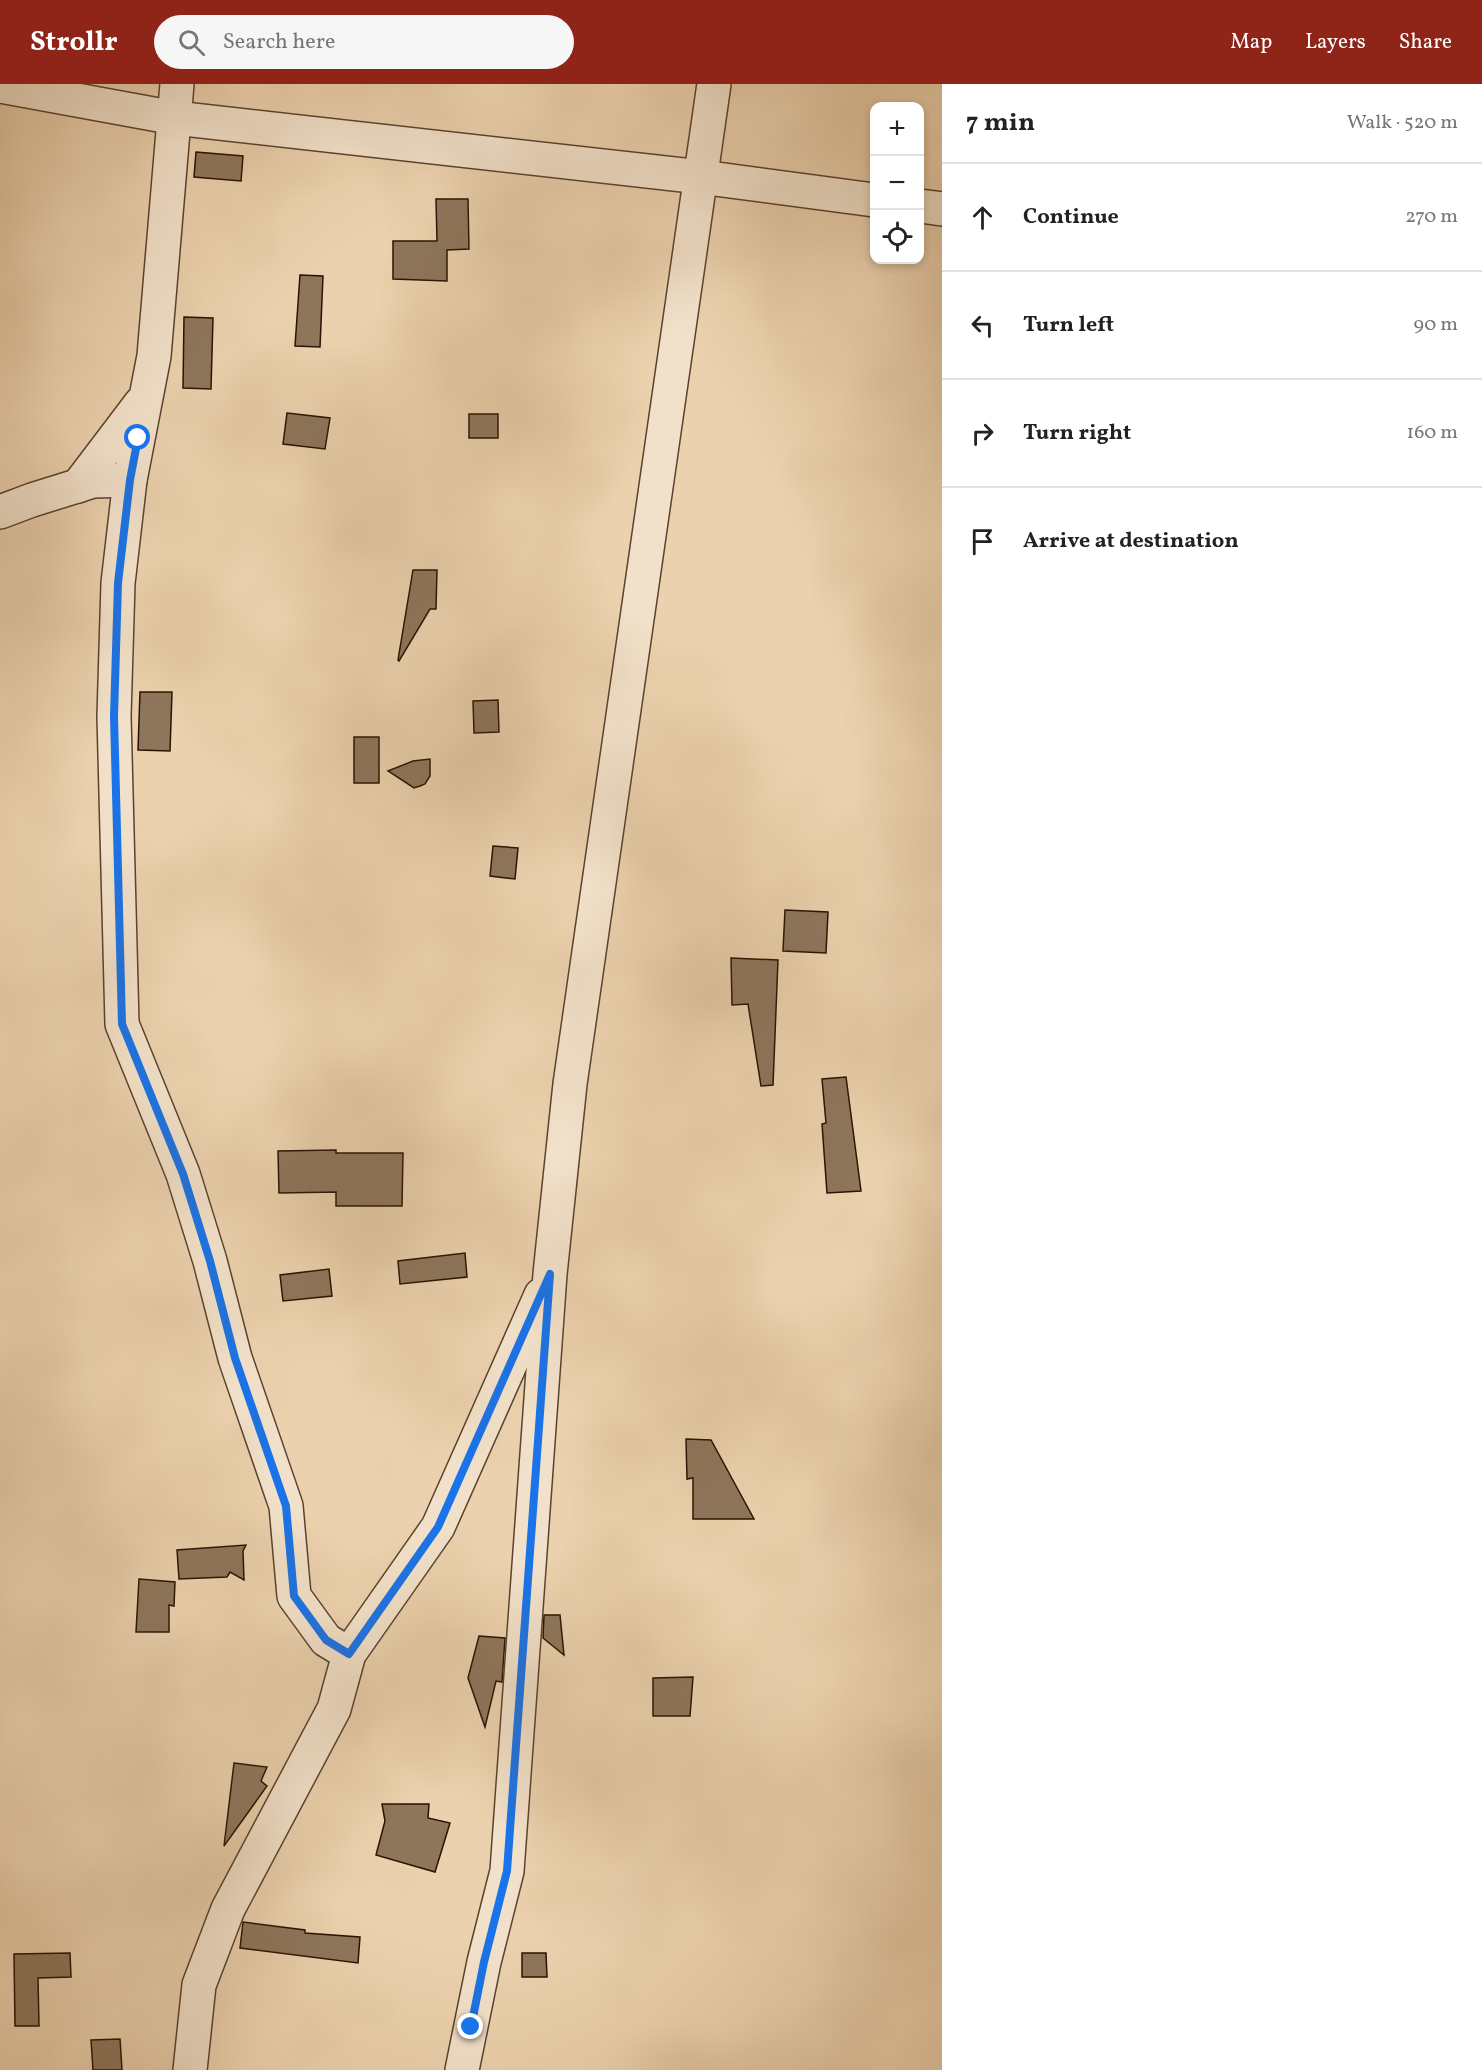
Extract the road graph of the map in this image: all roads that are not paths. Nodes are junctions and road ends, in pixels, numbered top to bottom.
1 (177, 84) edge
2 (714, 84) edge
3 (0, 86) edge
4 (175, 118) junction
5 (700, 177) junction
6 (870, 199) edge
7 (924, 207) edge
8 (942, 209) edge
9 (145, 397) junction
10 (130, 480) junction
11 (78, 486) junction
12 (0, 512) edge
13 (550, 1274) junction
14 (349, 1654) junction
15 (189, 2070) edge
16 (462, 2070) edge

1 - 4 street
2 - 5 street
3 - 4 street
4 - 5 street
4 - 9 street
5 - 6 street
5 - 13 street
7 - 8 street
9 - 10 street
9 - 11 street
10 - 11 street
10 - 14 street
11 - 12 street
13 - 14 street
13 - 16 street
14 - 15 street

